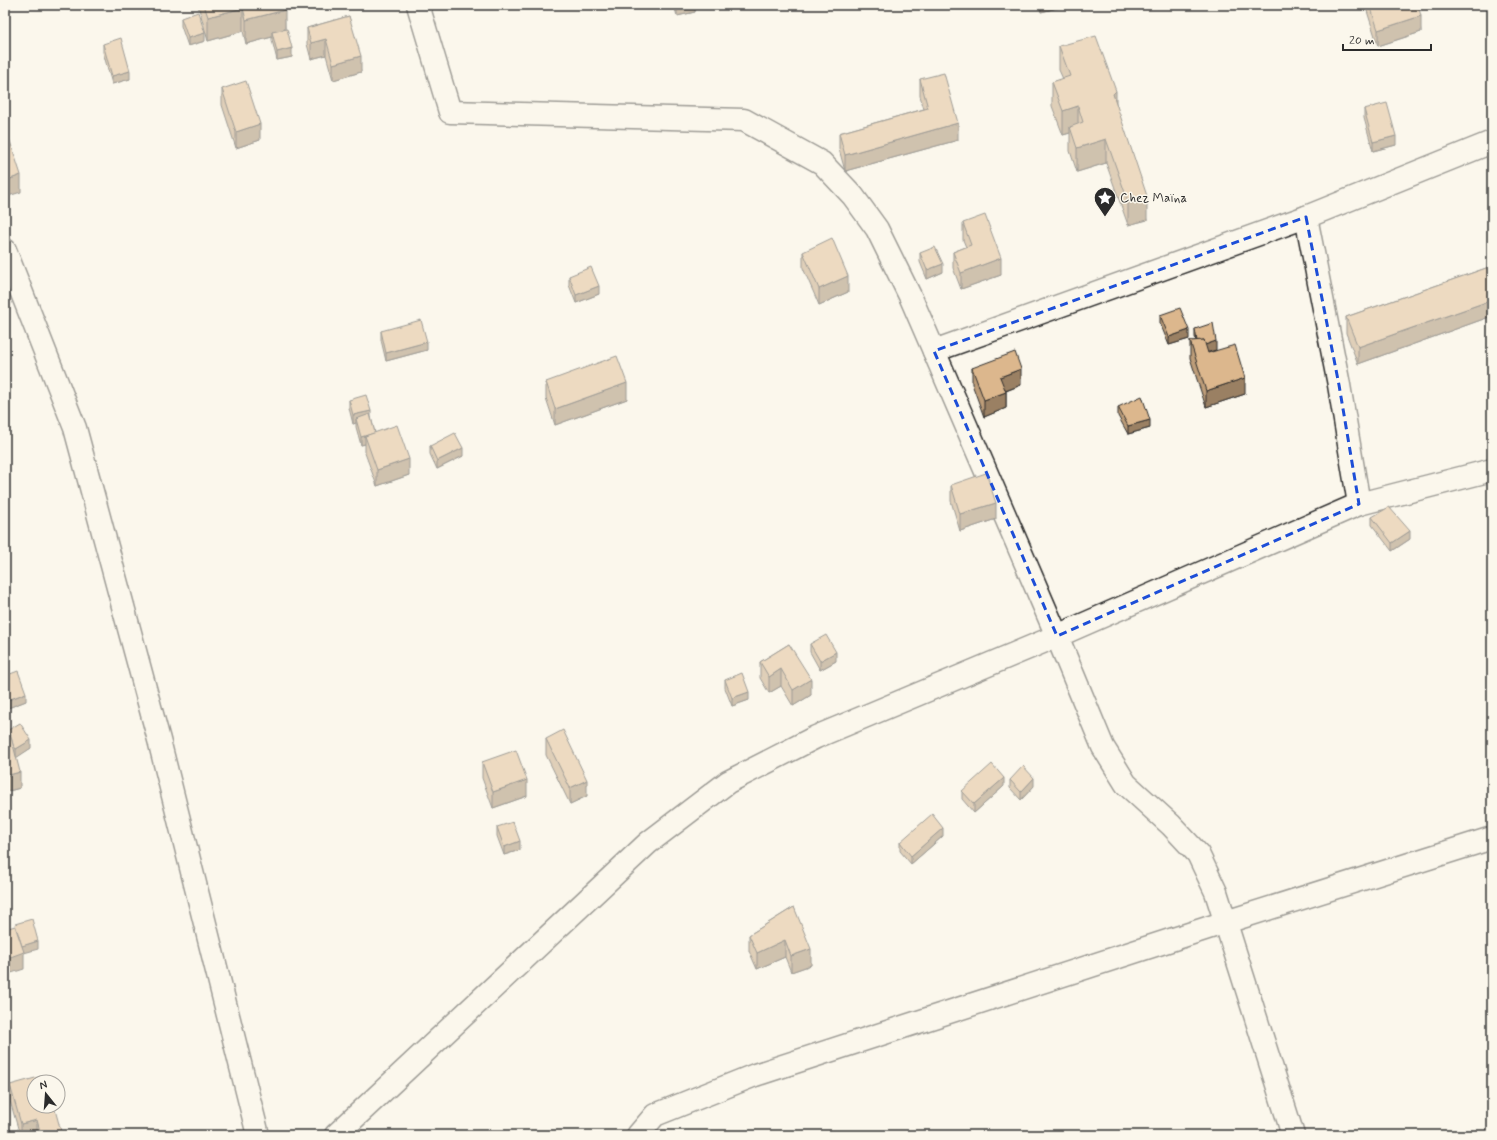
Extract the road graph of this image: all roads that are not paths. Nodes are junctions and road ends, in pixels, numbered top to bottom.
1 (418, 5) edge
2 (1489, 140) edge
3 (1306, 217) junction
4 (5, 250) edge
5 (934, 351) junction
6 (1492, 470) edge
7 (1359, 504) junction
8 (1057, 636) junction
9 (1492, 838) edge
10 (1226, 922) junction
11 (258, 1135) edge
12 (336, 1135) edge
13 (638, 1135) edge
14 (1293, 1135) edge

1 - 5 street
2 - 3 street
3 - 5 street
3 - 7 street
4 - 11 street
5 - 8 street
6 - 7 street
7 - 8 street
8 - 10 street
8 - 12 street
9 - 10 street
10 - 13 street
10 - 14 street

